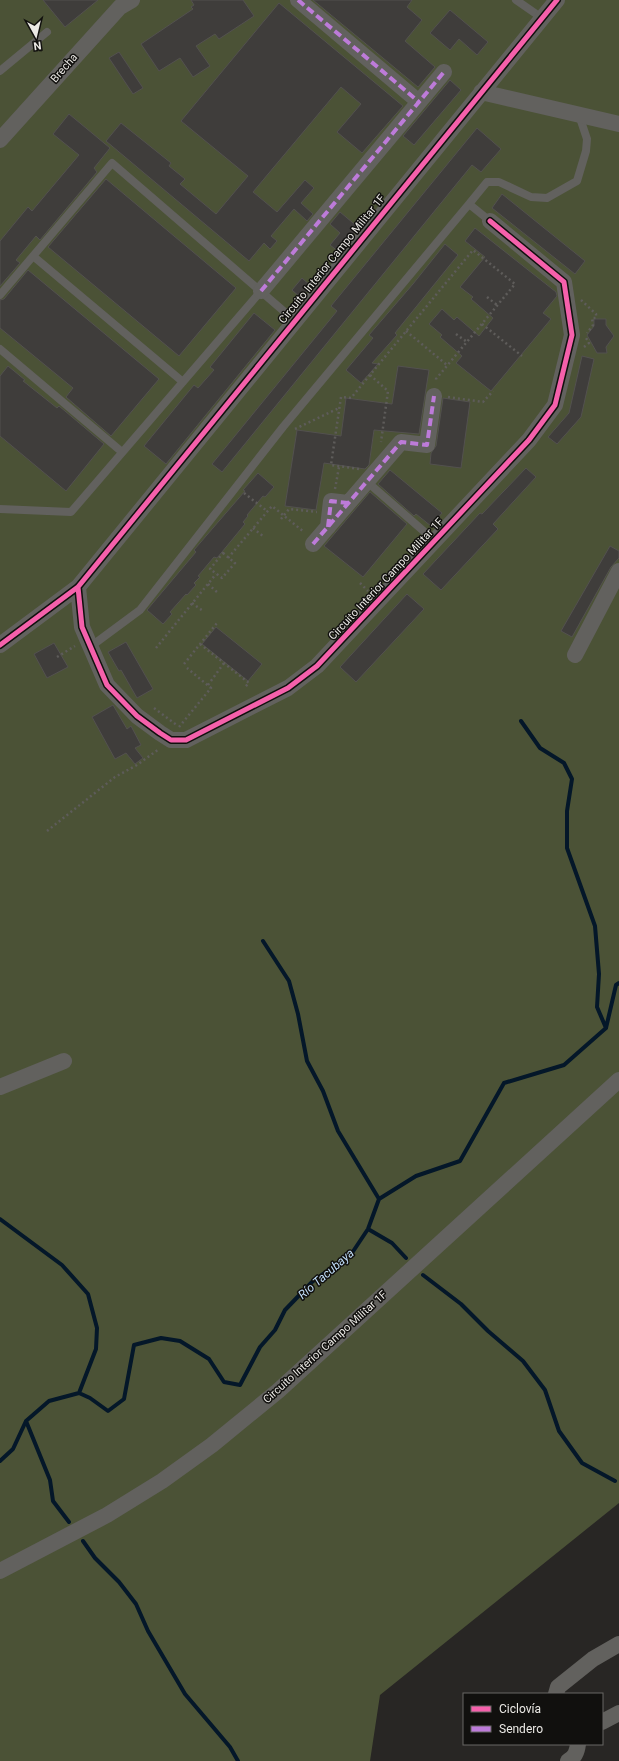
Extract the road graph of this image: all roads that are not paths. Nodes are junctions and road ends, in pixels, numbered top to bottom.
1 (132, 0) edge
2 (298, 0) edge
3 (516, 0) edge
4 (557, 0) edge
5 (542, 18) junction
6 (47, 32) dead end
7 (0, 71) edge
8 (444, 72) dead end
9 (481, 92) junction
10 (419, 102) junction
11 (579, 115) junction
12 (619, 124) edge
13 (0, 140) edge
14 (469, 204) junction
15 (490, 221) joint
16 (33, 256) junction
17 (261, 292) junction
18 (0, 296) edge
19 (294, 320) junction
20 (0, 349) edge
21 (183, 382) junction
22 (434, 396) road end
23 (122, 452) junction
24 (374, 480) junction
25 (0, 508) edge
26 (435, 541) junction
27 (314, 543) road end
28 (619, 571) edge
29 (78, 587) junction
30 (0, 645) edge
31 (84, 646) junction
32 (575, 655) dead end
33 (64, 1061) dead end
34 (619, 1080) edge
35 (0, 1087) edge
36 (0, 1571) edge
37 (619, 1644) edge
38 (556, 1693) edge
39 (619, 1713) edge
40 (603, 1721) edge
41 (578, 1745) edge
42 (568, 1761) edge

1 - 13 street, Brecha
2 - 10 street
3 - 5 lane
4 - 5 street, Circuito Interior Campo Militar 1F
5 - 9 street, Circuito Interior Campo Militar 1F
6 - 7 lane
8 - 10 street
9 - 11 street
9 - 19 street, Circuito Interior Campo Militar 1F
10 - 17 street
11 - 12 street
11 - 14 lane
14 - 15 lane
14 - 31 lane
15 - 26 street, Circuito Interior Campo Militar 1F
16 - 17 lane
16 - 18 lane
16 - 21 lane
17 - 19 lane
17 - 21 lane
19 - 29 street, Circuito Interior Campo Militar 1F
20 - 23 lane
21 - 23 lane
22 - 24 street
23 - 25 lane
24 - 26 lane
24 - 27 street
26 - 31 street, Circuito Interior Campo Militar 1F
28 - 32 street
29 - 30 street, Circuito Interior Campo Militar 1F
29 - 31 street, Circuito Interior Campo Militar 1F
33 - 35 street
34 - 36 street, Circuito Interior Campo Militar 1F
37 - 38 street
39 - 40 street
41 - 42 street

